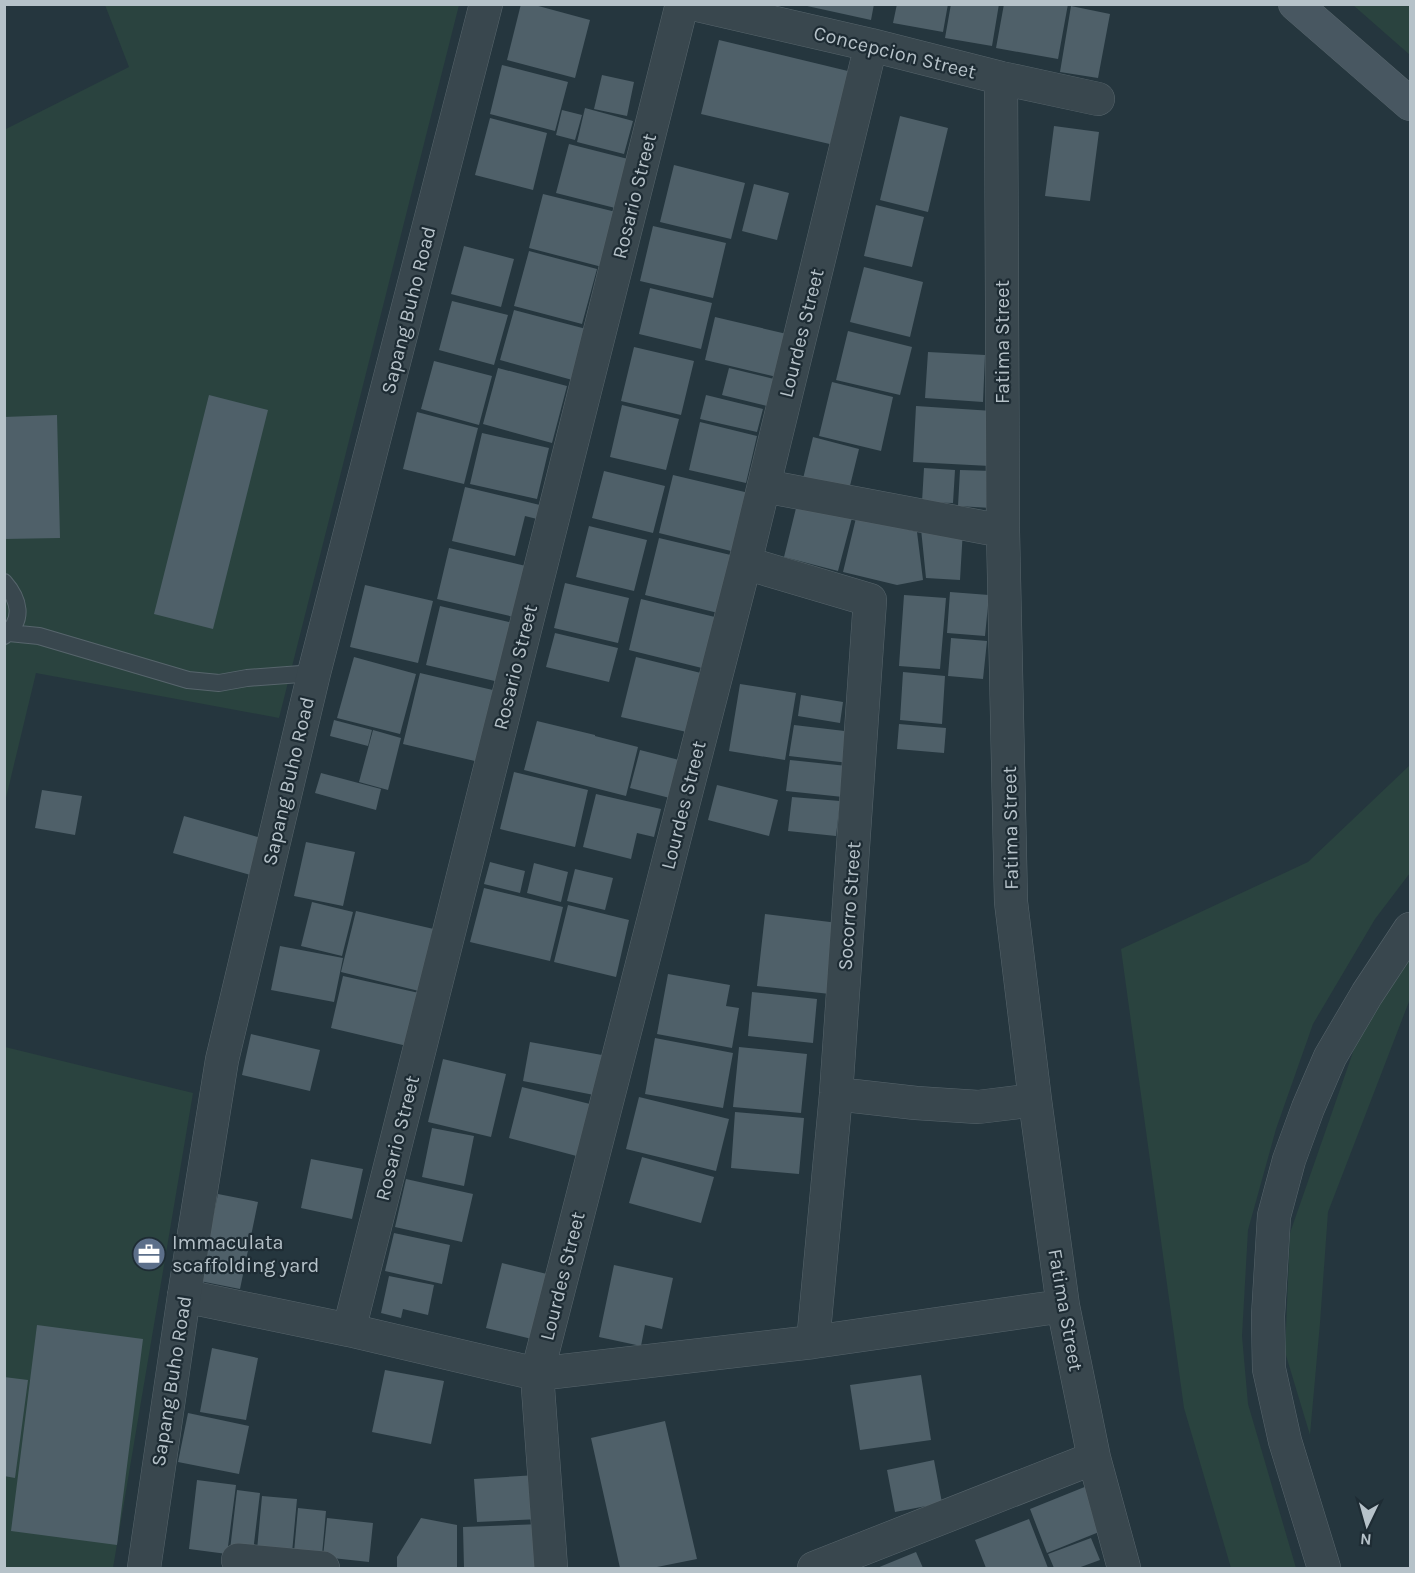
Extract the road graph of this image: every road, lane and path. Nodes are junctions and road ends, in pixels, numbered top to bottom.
1 (486, 4) edge
2 (682, 4) edge
3 (693, 4) edge
4 (1311, 10) edge
5 (871, 45) junction
6 (1001, 78) junction
7 (1098, 99) dead end
8 (1410, 104) edge
9 (764, 486) junction
10 (1003, 531) junction
11 (745, 563) junction
12 (4, 582) edge
13 (7, 635) edge
14 (314, 672) junction
15 (1410, 929) edge
16 (837, 1094) junction
17 (1035, 1100) junction
18 (184, 1296) junction
19 (1063, 1306) junction
20 (349, 1330) junction
21 (813, 1342) junction
22 (537, 1374) junction
23 (1094, 1458) junction
24 (238, 1560) dead end
25 (144, 1569) edge
26 (323, 1569) edge
27 (551, 1569) edge
28 (814, 1569) edge
29 (1124, 1569) edge
30 (1324, 1569) edge

1 - 14 street, Sapang Buho Road
2 - 20 street, Rosario Street
3 - 5 street, Concepcion Street
4 - 8 main road
5 - 6 street, Concepcion Street
5 - 9 street, Lourdes Street
6 - 7 street, Concepcion Street
6 - 10 street, Fatima Street
9 - 10 street
9 - 11 street, Lourdes Street
10 - 17 street, Fatima Street
11 - 16 street, Socorro Street
11 - 22 street, Lourdes Street
12 - 13 lane
13 - 14 lane
14 - 18 street, Sapang Buho Road
15 - 30 street
16 - 17 street
16 - 21 street, Socorro Street
17 - 19 street, Fatima Street
18 - 20 street
18 - 25 street, Sapang Buho Road
19 - 21 street
19 - 23 street, Fatima Street
20 - 22 street
21 - 22 street
22 - 27 street, Lourdes Street
23 - 28 street
23 - 29 street, Fatima Street
24 - 26 street

